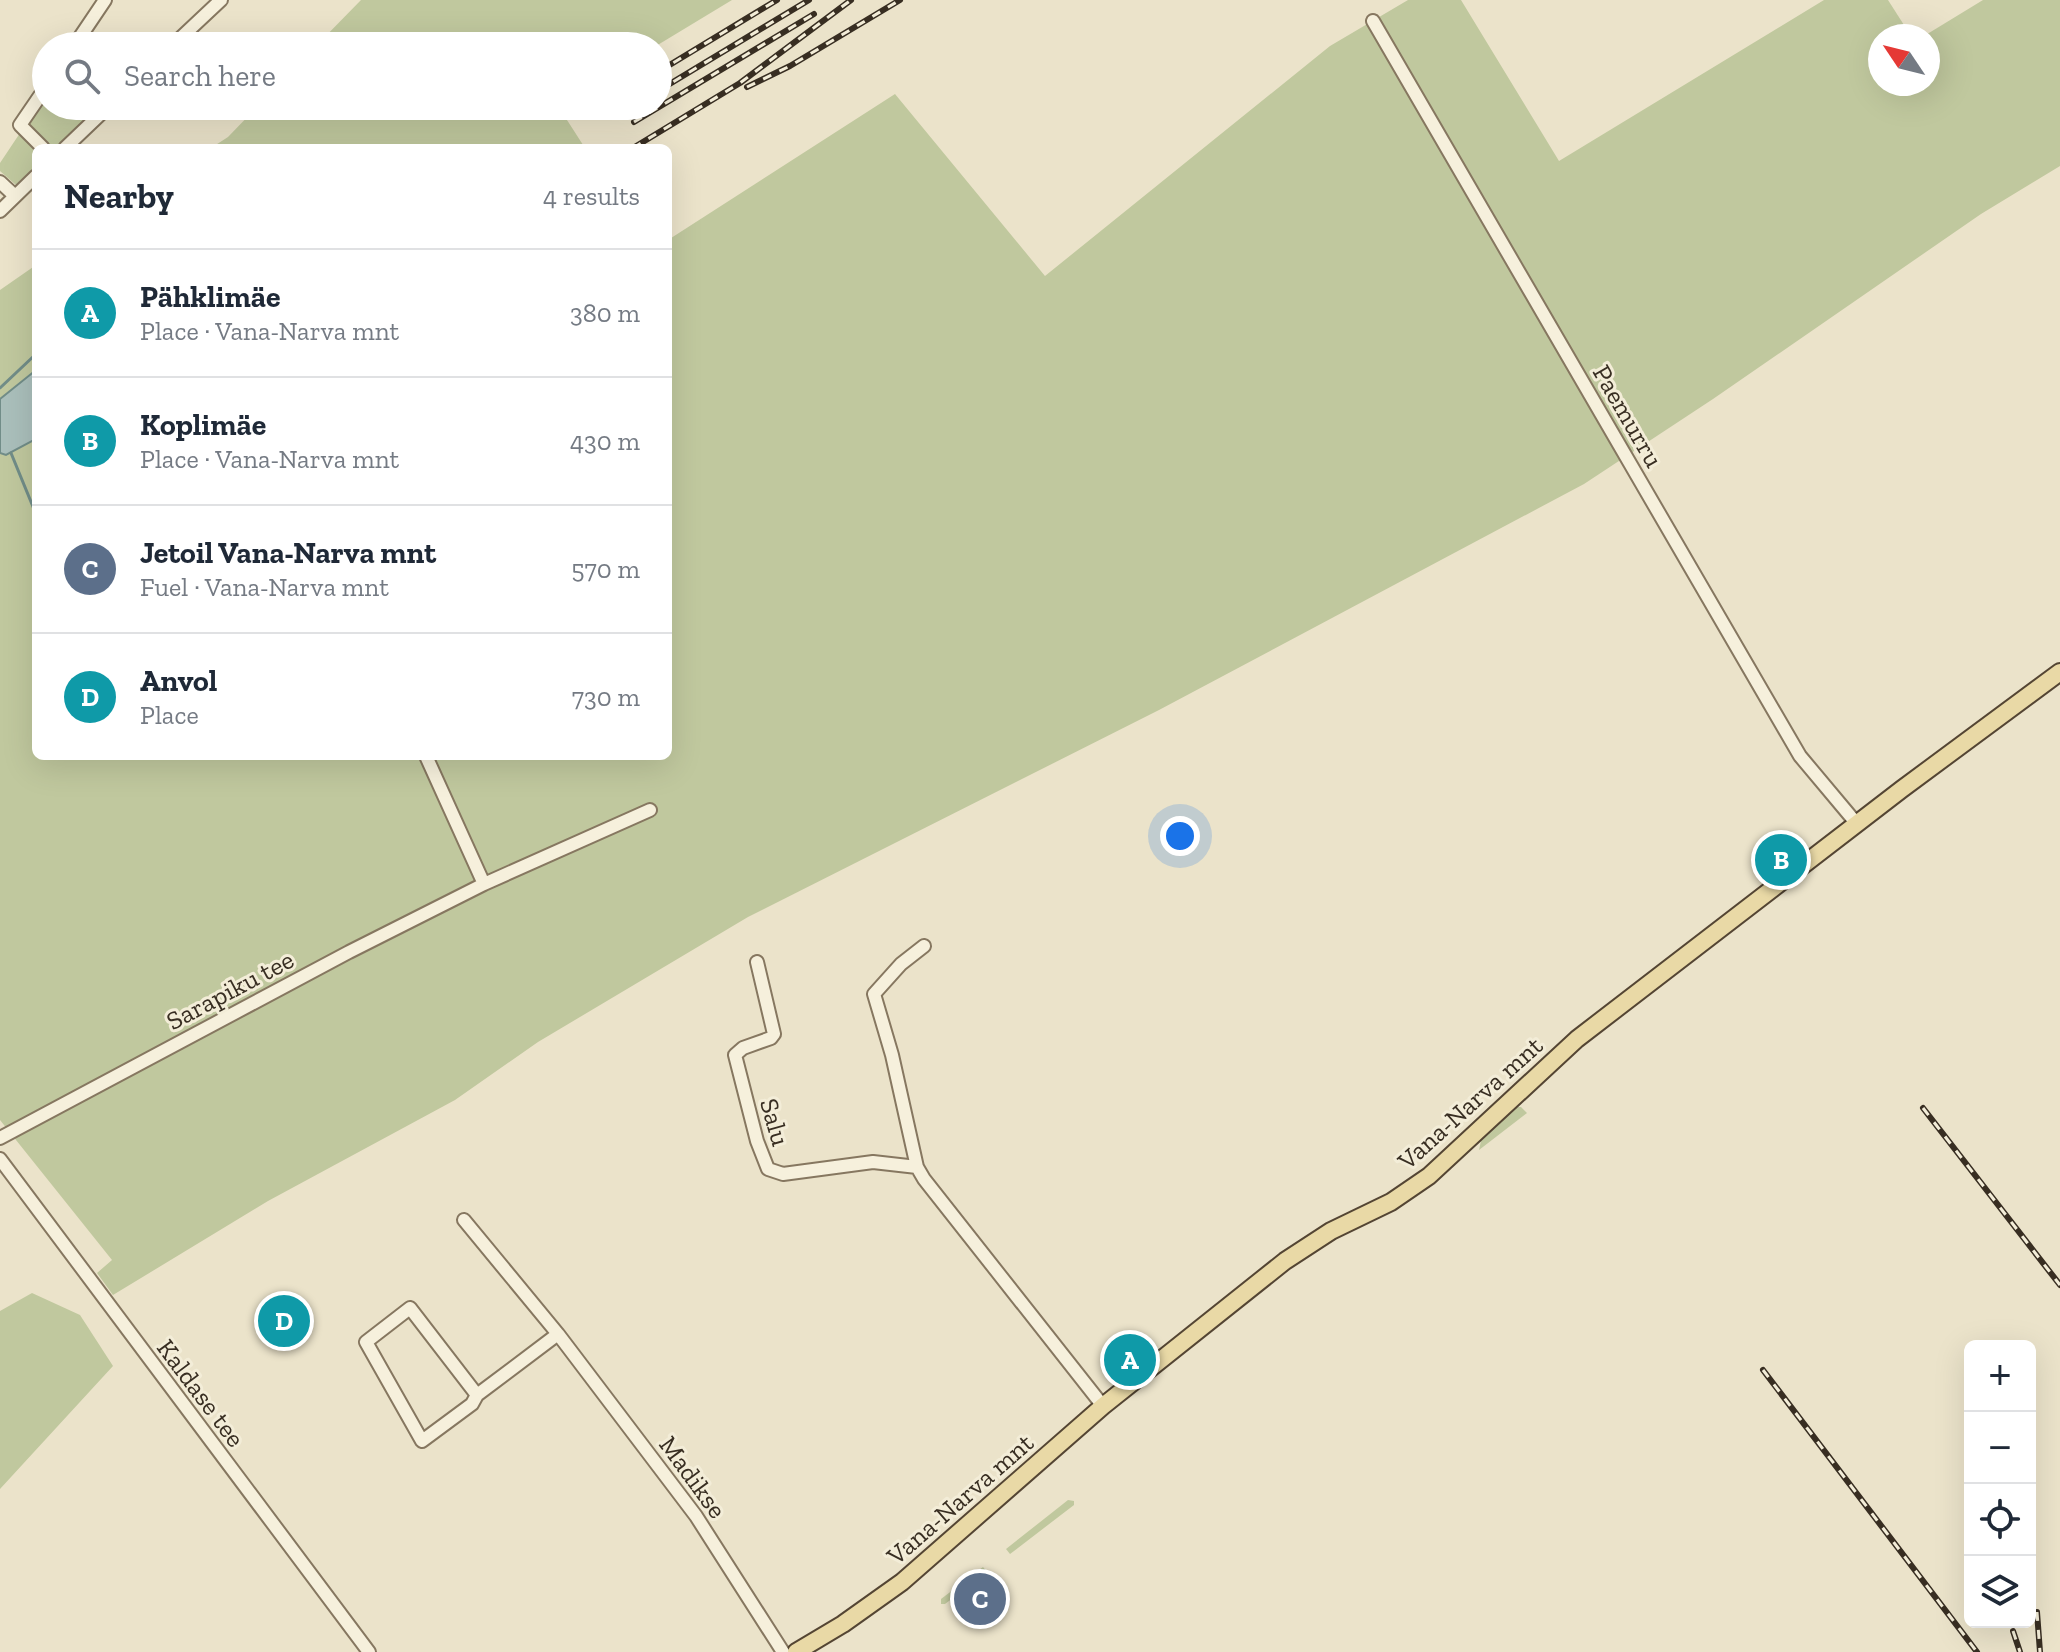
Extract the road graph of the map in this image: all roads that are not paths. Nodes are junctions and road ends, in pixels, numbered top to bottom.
1 (105, 0) edge
2 (221, 0) edge
3 (1373, 21) dead end
4 (83, 32) edge
5 (187, 32) edge
6 (32, 107) edge
7 (94, 120) edge
8 (39, 144) edge
9 (69, 144) edge
10 (32, 180) edge
11 (0, 182) edge
12 (15, 196) junction
13 (0, 211) edge
14 (2060, 672) edge
15 (428, 760) edge
16 (650, 810) dead end
17 (1857, 824) junction
18 (484, 884) junction
19 (924, 946) dead end
20 (757, 962) dead end
21 (0, 1138) edge
22 (0, 1159) edge
23 (917, 1167) junction
24 (464, 1220) dead end
25 (558, 1334) junction
26 (477, 1395) junction
27 (1103, 1406) junction
28 (369, 1652) edge
29 (783, 1652) edge
30 (796, 1652) edge

1 - 4 street
2 - 5 street
3 - 17 street, Paemurru
6 - 8 street
7 - 9 street
10 - 12 street
11 - 12 street
12 - 13 street
14 - 17 main road, Vana-Narva mnt
15 - 18 street
16 - 18 street, Sarapiku tee
17 - 27 main road, Vana-Narva mnt
18 - 21 street, Sarapiku tee
19 - 23 street
20 - 23 street, Salu
22 - 28 street, Kaldase tee
23 - 27 street
24 - 25 street, Madikse
25 - 26 street
25 - 29 street, Madikse
26 - 26 street
27 - 30 main road, Vana-Narva mnt

